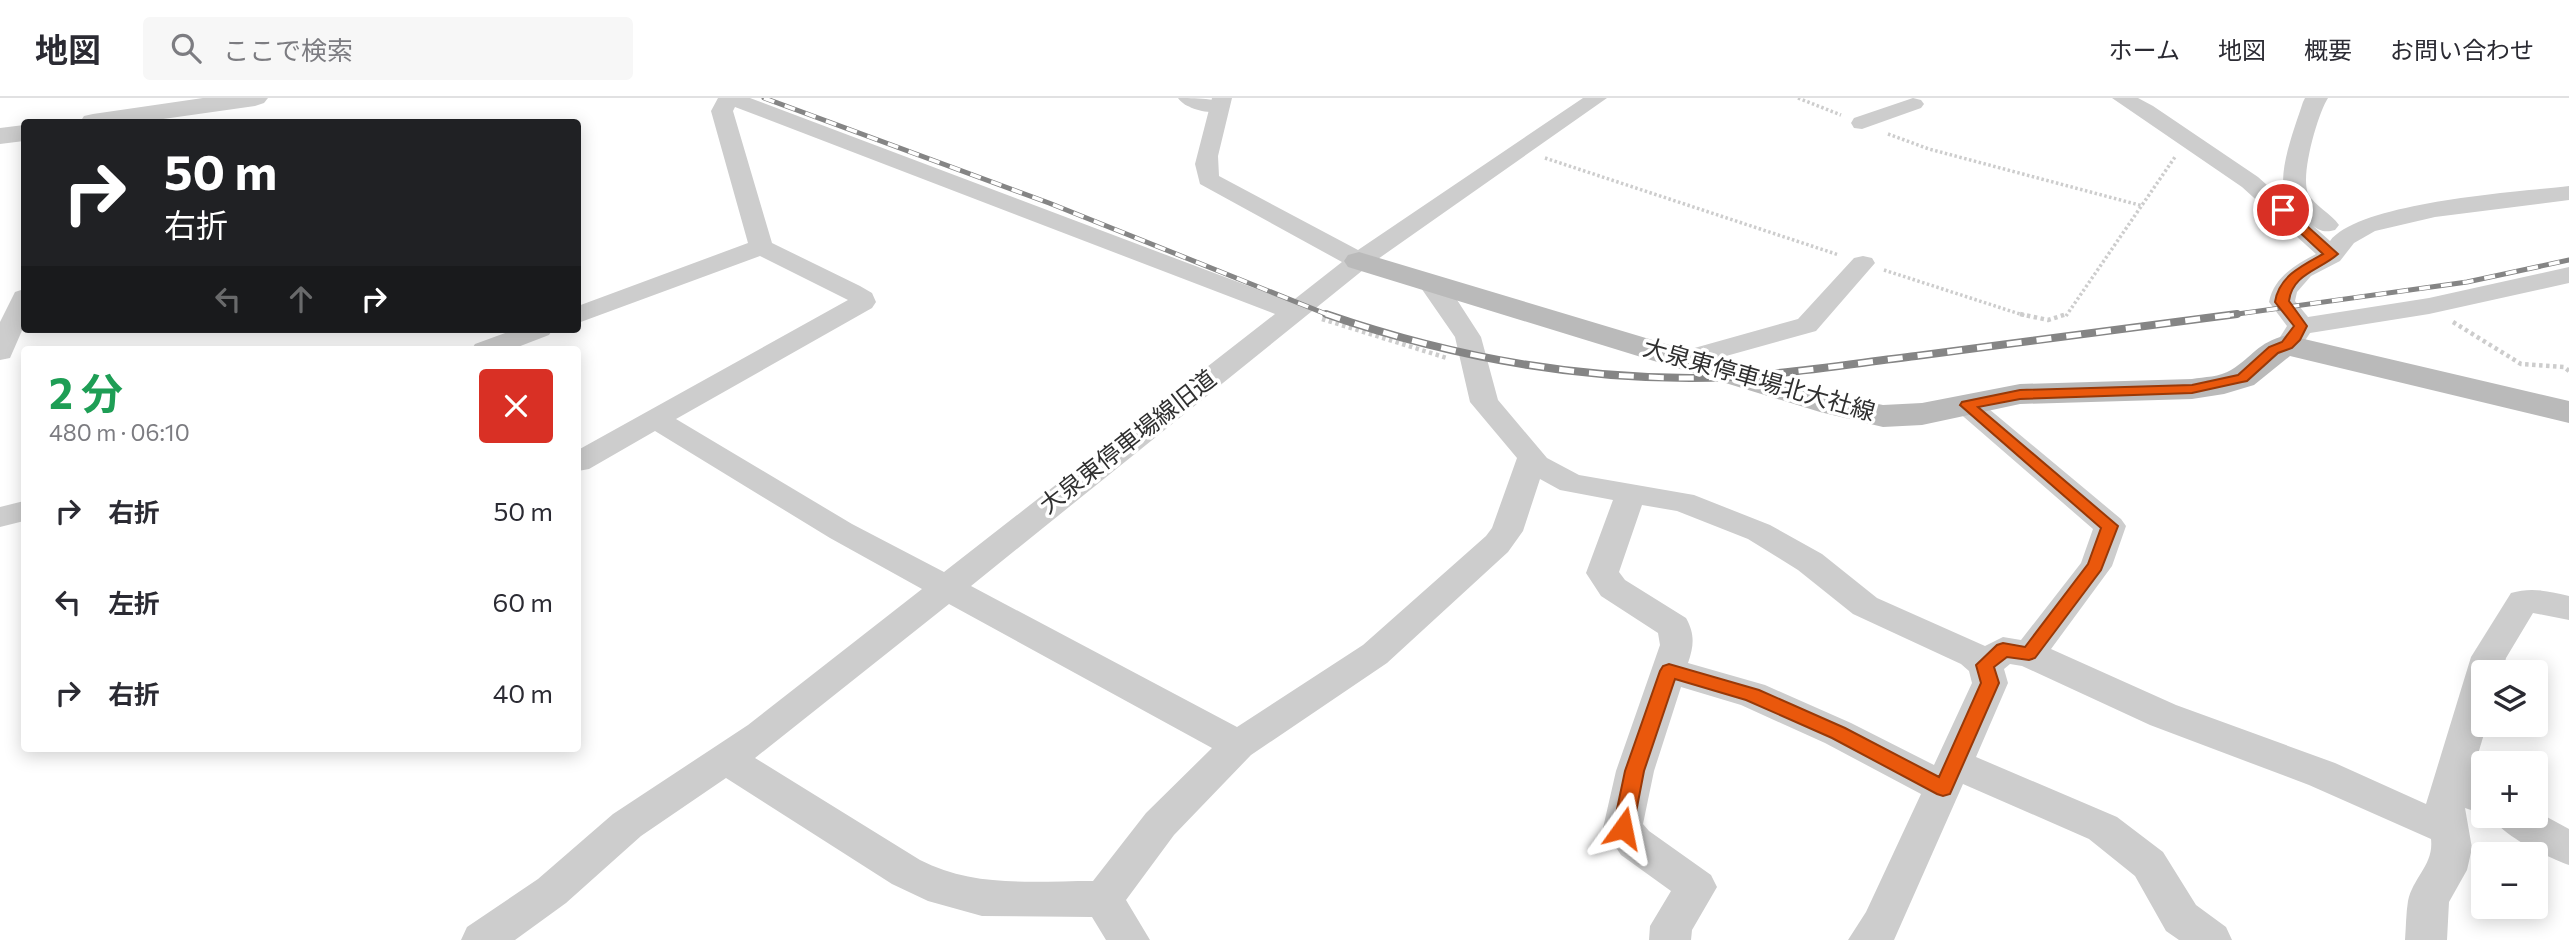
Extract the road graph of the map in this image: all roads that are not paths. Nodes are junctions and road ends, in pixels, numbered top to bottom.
1 (255, 98) edge
2 (730, 98) edge
3 (1191, 98) edge
4 (1597, 98) edge
5 (1936, 98) edge
6 (2122, 98) edge
7 (2309, 99) edge
8 (1907, 101) edge
9 (1219, 102) edge
10 (118, 119) edge
11 (1862, 123) road end
12 (21, 133) edge
13 (0, 136) edge
14 (2569, 193) edge
15 (2338, 246) junction
16 (761, 247) junction
17 (1359, 261) junction
18 (1863, 262) dead end
19 (2569, 275) edge
20 (1432, 285) junction
21 (21, 304) edge
22 (1294, 311) junction
23 (581, 314) edge
24 (530, 333) edge
25 (2294, 335) junction
26 (495, 346) edge
27 (0, 352) edge
28 (1683, 360) junction
29 (1967, 405) junction
30 (2569, 412) edge
31 (656, 419) junction
32 (581, 460) edge
33 (1530, 462) junction
34 (1631, 492) junction
35 (21, 512) edge
36 (0, 517) edge
37 (944, 588) junction
38 (2569, 608) edge
39 (2029, 654) junction
40 (2488, 660) edge
41 (1985, 665) junction
42 (1669, 671) junction
43 (2475, 737) edge
44 (1238, 745) junction
45 (727, 760) junction
46 (1949, 776) junction
47 (2467, 790) edge
48 (2449, 827) junction
49 (2533, 828) edge
50 (2569, 848) edge
51 (1102, 900) junction
52 (482, 940) edge
53 (1129, 940) edge
54 (1670, 940) edge
55 (1869, 940) edge
56 (2211, 940) edge
57 (2426, 940) edge

1 - 10 street
2 - 16 street
2 - 22 street
3 - 9 street
4 - 17 street, 大泉東停車場線旧道
5 - 8 street
6 - 15 street
7 - 15 street
8 - 11 street
9 - 17 street
12 - 13 street
14 - 15 street
15 - 25 street
16 - 23 street
16 - 31 street
17 - 20 main road, 大泉東停車場北大社線
17 - 22 street, 大泉東停車場線旧道
18 - 28 street
19 - 25 street
20 - 28 main road, 大泉東停車場北大社線
20 - 33 street
21 - 27 street
22 - 37 street, 大泉東停車場線旧道
24 - 26 street
25 - 29 main road, 大泉東停車場北大社線
25 - 30 main road
28 - 29 main road, 大泉東停車場北大社線
29 - 39 street
31 - 32 street
31 - 37 street
33 - 34 street
33 - 44 street
34 - 41 street
34 - 42 street
35 - 36 street
37 - 44 street
37 - 45 street, 大泉東停車場線旧道
38 - 40 street
39 - 41 street
39 - 48 street
41 - 46 street
42 - 46 street
42 - 54 street
43 - 47 street
44 - 51 street
45 - 51 street
45 - 52 street, 大泉東停車場線旧道
46 - 55 street
46 - 56 street
47 - 48 street
48 - 57 street
49 - 50 street
51 - 53 street

